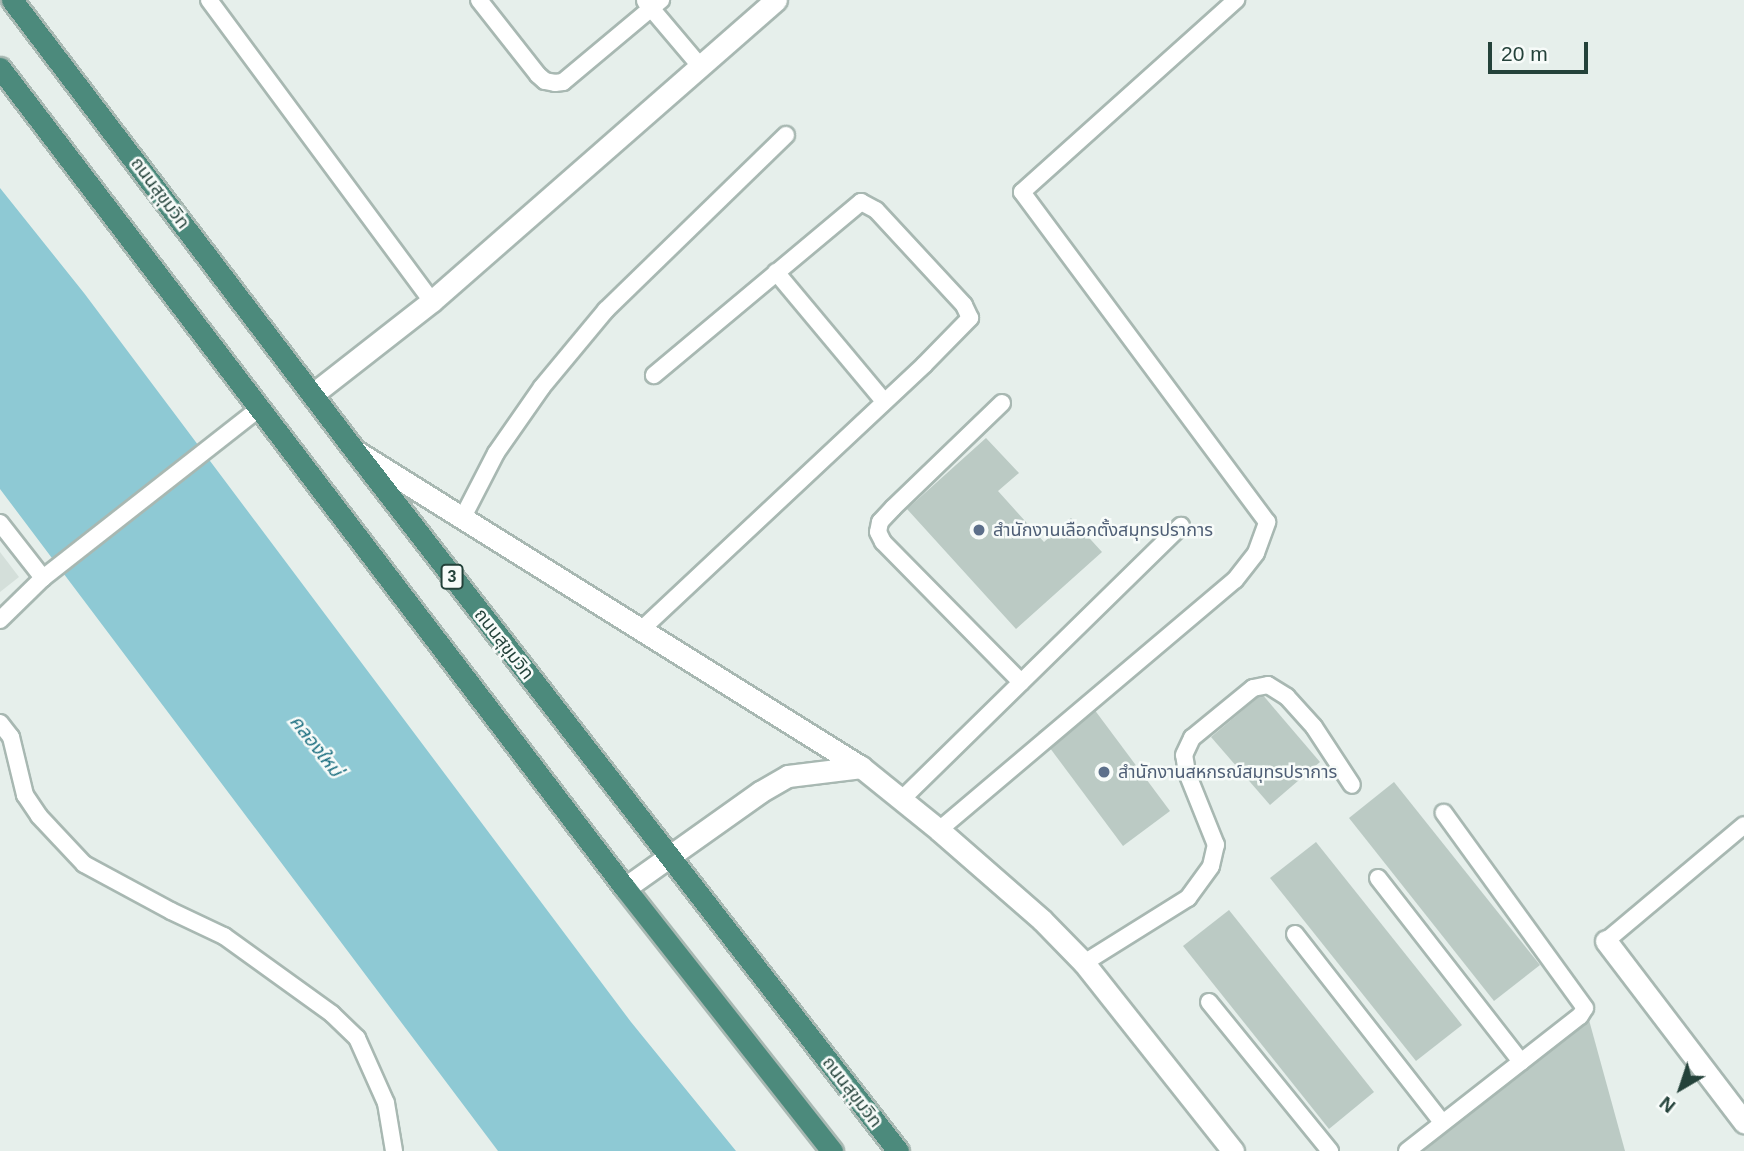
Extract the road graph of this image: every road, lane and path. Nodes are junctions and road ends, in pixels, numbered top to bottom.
1 (12, 0) edge
2 (209, 0) edge
3 (479, 0) edge
4 (776, 0) edge
5 (1237, 0) edge
6 (652, 3) edge
7 (700, 66) junction
8 (0, 68) edge
9 (786, 135) dead end
10 (776, 272) junction
11 (432, 301) junction
12 (654, 375) dead end
13 (313, 394) junction
14 (884, 401) junction
15 (1002, 403) dead end
16 (260, 408) junction
17 (355, 451) junction
18 (463, 517) junction
19 (0, 523) edge
20 (1181, 526) dead end
21 (48, 576) junction
22 (0, 620) edge
23 (642, 629) junction
24 (1021, 682) junction
25 (0, 723) edge
26 (861, 768) junction
27 (1352, 785) dead end
28 (901, 800) junction
29 (1444, 813) dead end
30 (1744, 825) edge
31 (939, 830) junction
32 (669, 858) junction
33 (1378, 878) dead end
34 (625, 888) junction
35 (1295, 934) dead end
36 (1606, 941) joint
37 (1084, 964) junction
38 (1209, 1002) dead end
39 (1521, 1062) junction
40 (1442, 1122) junction
41 (1744, 1122) edge
42 (394, 1151) edge
43 (832, 1151) edge
44 (898, 1151) edge
45 (1233, 1151) edge
46 (1330, 1151) edge
47 (1407, 1151) edge

1 - 13 highway, ถนนสุขุมวิท / 3
2 - 11 lane
3 - 6 lane
4 - 7 street
5 - 31 lane
6 - 7 lane
7 - 11 street
8 - 16 highway
9 - 18 lane
10 - 12 lane
10 - 14 lane
10 - 14 lane
11 - 13 street
13 - 17 highway, ถนนสุขุมวิท / 3
14 - 23 lane
15 - 24 lane
16 - 21 lane
16 - 34 highway
17 - 18 street
17 - 32 highway, ถนนสุขุมวิท / 3
18 - 23 street
19 - 21 lane
20 - 24 lane
21 - 22 lane
23 - 26 street
24 - 28 lane
25 - 42 lane
26 - 28 street
26 - 32 street
27 - 37 lane
28 - 31 street
29 - 39 lane
30 - 36 lane
31 - 37 street
32 - 34 street
32 - 44 highway, ถนนสุขุมวิท / 3
33 - 39 lane
34 - 43 highway
35 - 40 lane
36 - 41 street
37 - 45 street
38 - 46 lane
39 - 40 lane
40 - 47 lane

